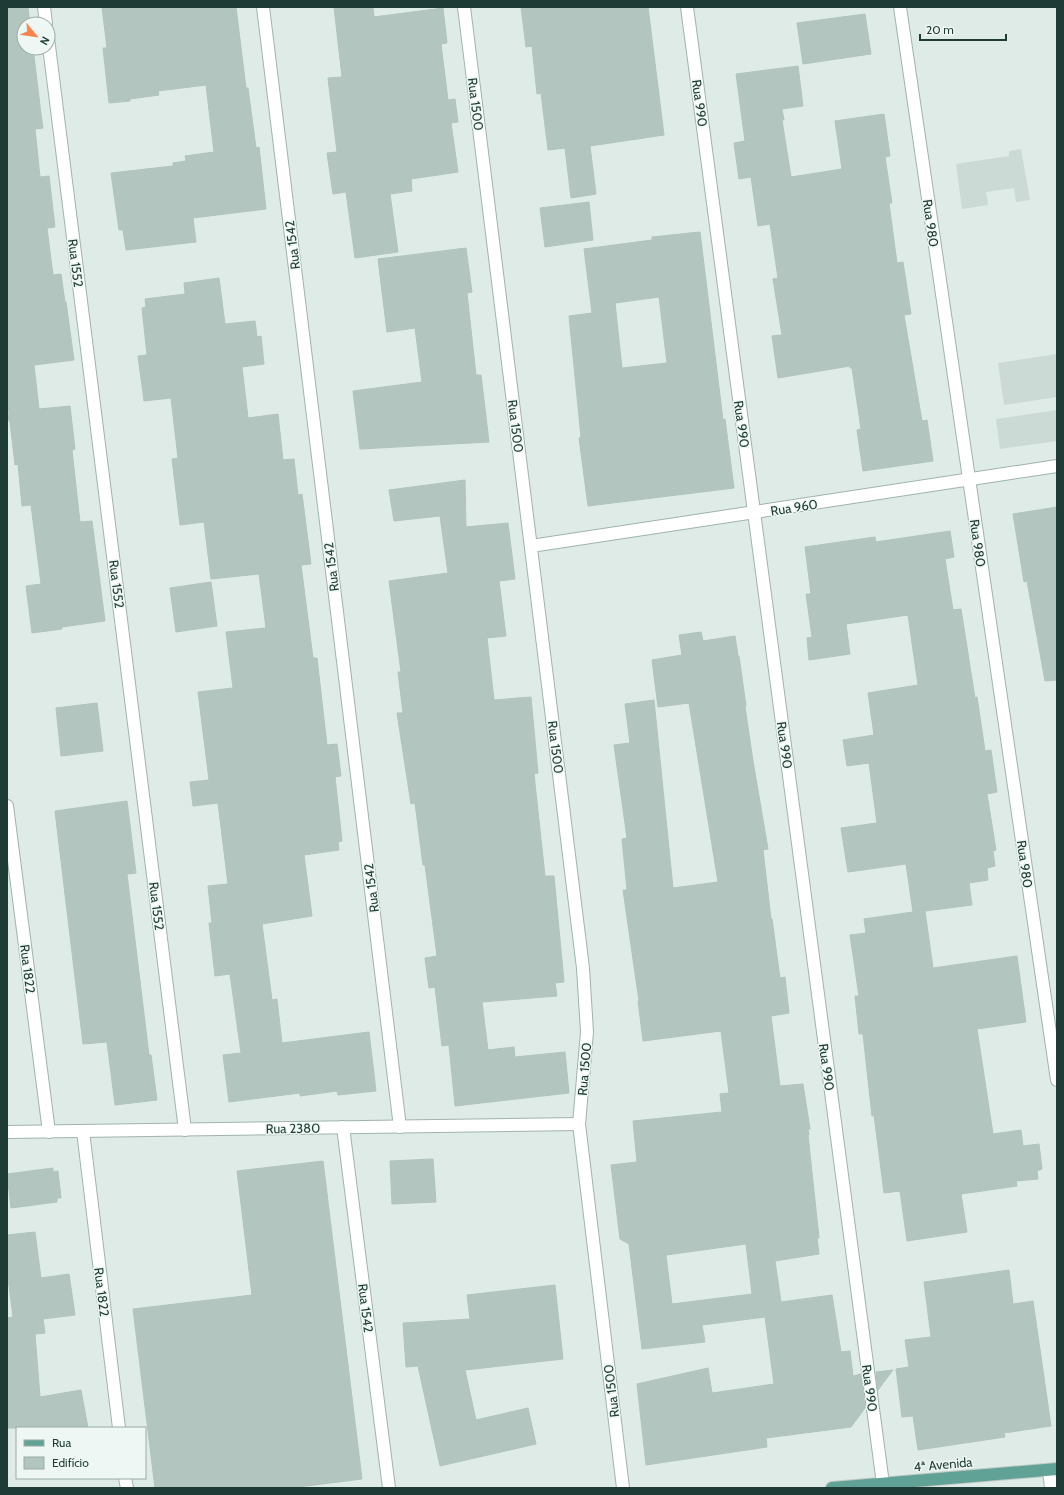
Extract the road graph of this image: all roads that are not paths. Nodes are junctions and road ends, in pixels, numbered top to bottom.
1 (263, 7) edge
2 (464, 7) edge
3 (687, 7) edge
4 (900, 7) edge
5 (50, 56) edge
6 (1057, 466) edge
7 (969, 480) junction
8 (754, 513) junction
9 (531, 546) junction
10 (7, 806) edge
11 (1057, 1080) edge
12 (579, 1124) junction
13 (343, 1127) junction
14 (400, 1127) junction
15 (185, 1130) junction
16 (7, 1132) edge
17 (49, 1132) junction
18 (83, 1132) junction
19 (119, 1427) edge
20 (1053, 1469) edge
21 (882, 1484) junction
22 (854, 1487) edge
23 (389, 1488) edge
24 (623, 1488) edge
25 (832, 1488) edge
26 (1051, 1488) edge

1 - 14 street, Rua 1542
2 - 9 street, Rua 1500
3 - 8 street, Rua 990
4 - 7 street, Rua 980
5 - 15 street, Rua 1552
6 - 7 street, Rua 960
7 - 8 street, Rua 960
7 - 11 street, Rua 980
8 - 9 street, Rua 960
8 - 21 street, Rua 990
9 - 12 street, Rua 1500
10 - 17 street, Rua 1822
12 - 14 street, Rua 2380
12 - 24 street, Rua 1500
13 - 14 street, Rua 2380
13 - 15 street, Rua 2380
13 - 23 street, Rua 1542
15 - 18 street, Rua 2380
16 - 17 street, Rua 2380
17 - 18 street, Rua 2380
18 - 19 street, Rua 1822
20 - 21 main road, 4ª Avenida
20 - 26 street
21 - 22 main road, 4ª Avenida
22 - 25 main road, 4ª Avenida

